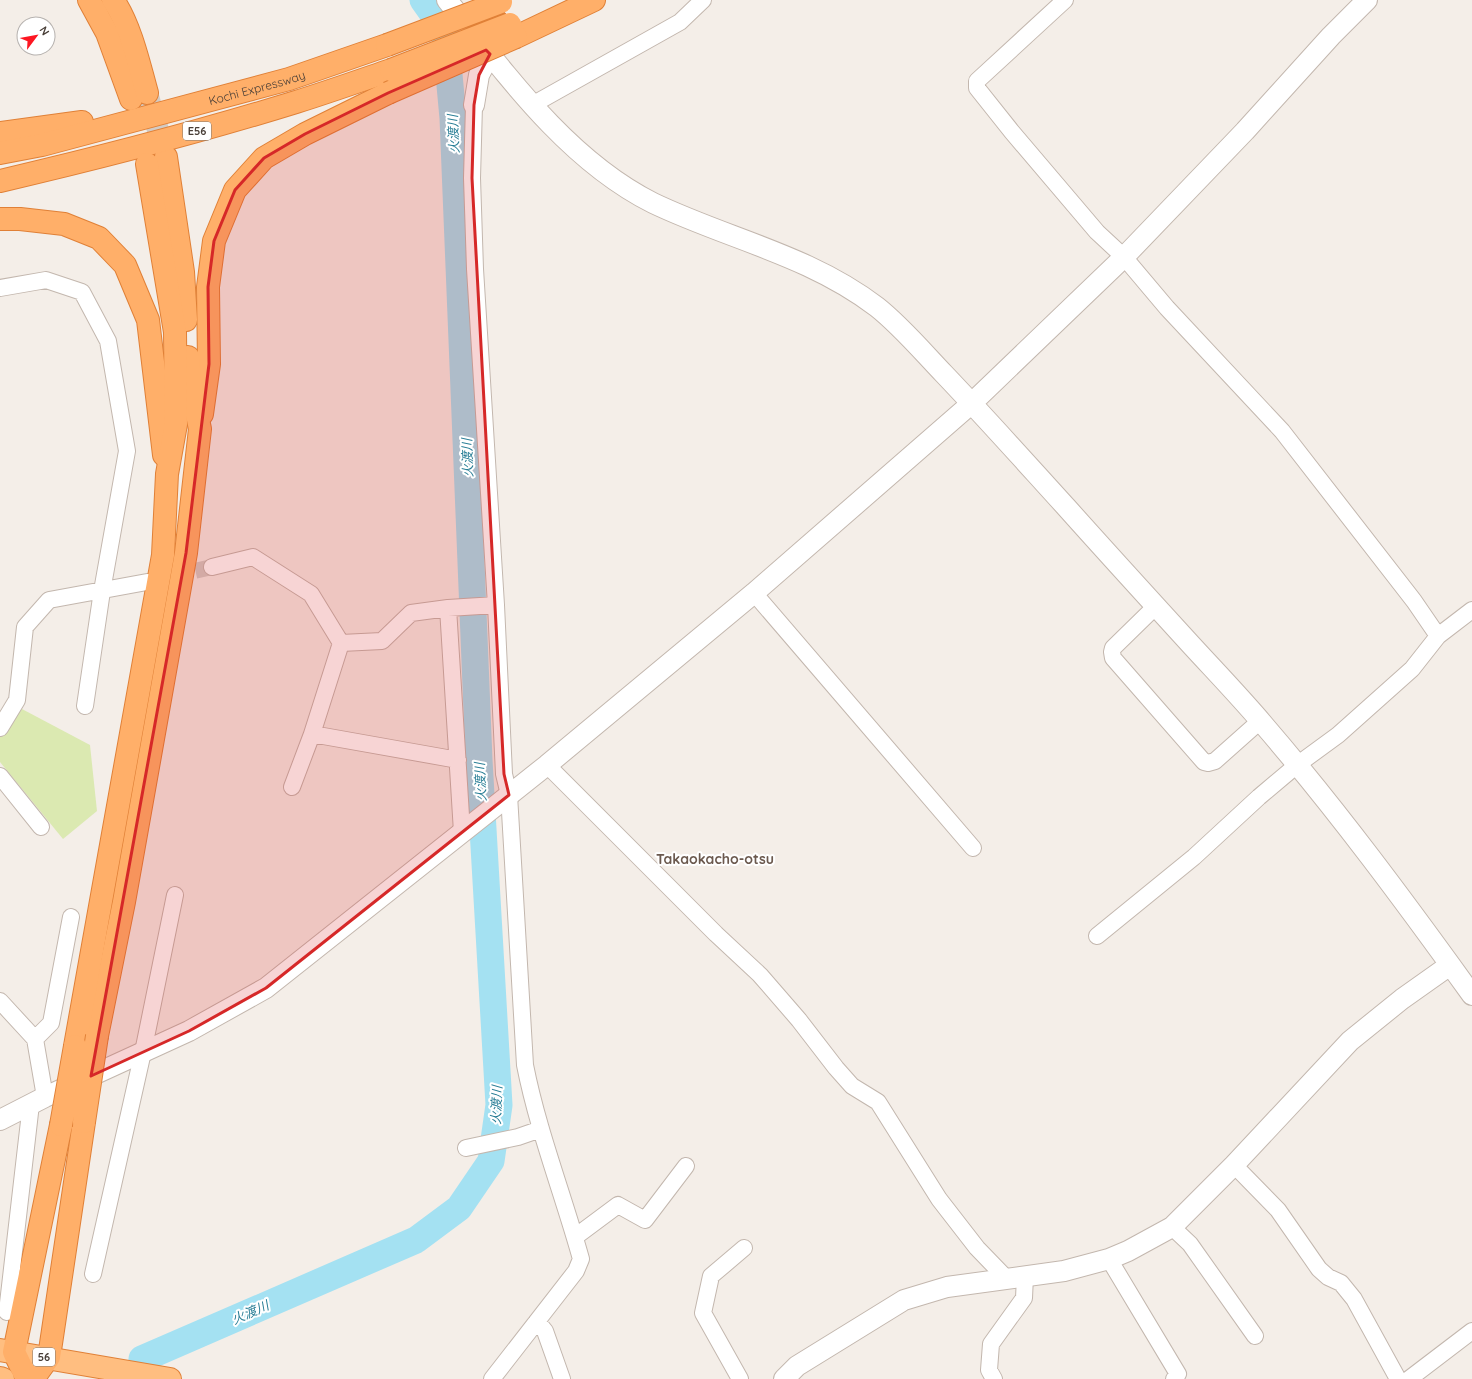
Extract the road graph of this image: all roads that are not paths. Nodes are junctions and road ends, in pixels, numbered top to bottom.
1 (89, 0) edge
2 (113, 0) edge
3 (447, 0) edge
4 (569, 0) edge
5 (594, 0) edge
6 (703, 0) edge
7 (1065, 0) edge
8 (1367, 0) edge
9 (504, 1) edge
10 (513, 30) junction
11 (490, 54) junction
12 (474, 105) joint
13 (532, 105) junction
14 (173, 110) junction
15 (0, 133) edge
16 (0, 153) edge
17 (0, 180) edge
18 (0, 219) edge
19 (1124, 256) junction
20 (0, 288) edge
21 (972, 403) junction
22 (200, 429) junction
23 (167, 474) junction
24 (212, 568) tunnel mouth
25 (147, 582) dead end
26 (102, 590) junction
27 (754, 593) junction
28 (492, 605) junction
29 (1156, 606) junction
30 (453, 608) junction
31 (1472, 610) edge
32 (1438, 636) junction
33 (341, 643) junction
34 (85, 706) dead end
35 (1260, 721) junction
36 (0, 728) edge
37 (312, 734) junction
38 (458, 760) junction
39 (547, 765) junction
40 (1297, 765) junction
41 (0, 776) edge
42 (292, 787) dead end
43 (506, 797) junction
44 (41, 827) dead end
45 (467, 828) junction
46 (973, 848) dead end
47 (175, 895) dead end
48 (71, 917) dead end
49 (1097, 936) dead end
50 (1450, 965) junction
51 (1472, 995) edge
52 (0, 1001) edge
53 (35, 1040) junction
54 (143, 1052) junction
55 (38, 1101) junction
56 (0, 1120) edge
57 (541, 1129) junction
58 (466, 1148) dead end
59 (1234, 1165) junction
60 (686, 1166) dead end
61 (1172, 1227) junction
62 (575, 1237) junction
63 (744, 1248) dead end
64 (1108, 1259) junction
65 (93, 1274) dead end
66 (1015, 1277) junction
67 (7, 1312) dead end
68 (537, 1321) junction
69 (1472, 1331) edge
70 (1255, 1336) dead end
71 (7, 1351) edge
72 (49, 1358) junction
73 (0, 1378) edge
74 (3, 1379) edge
75 (27, 1379) edge
76 (33, 1379) edge
77 (170, 1379) edge
78 (492, 1379) edge
79 (562, 1379) edge
80 (740, 1379) edge
81 (784, 1379) edge
82 (994, 1379) edge
83 (1174, 1379) edge
84 (1398, 1379) edge
85 (1409, 1379) edge

1 - 2 highway
3 - 11 street
4 - 10 highway, E56
5 - 10 highway
6 - 13 street
7 - 19 street
8 - 19 street
9 - 14 highway, Kochi Expressway / E56, bridge
10 - 17 highway, Kochi Expressway / E56, bridge
10 - 22 highway, bridge
11 - 12 street
11 - 13 street
12 - 28 street
13 - 21 street
14 - 15 highway
14 - 16 highway, Kochi Expressway / E56
18 - 23 highway
19 - 21 street
19 - 32 street
20 - 26 street
21 - 27 street
21 - 29 street
22 - 23 highway
22 - 72 highway, bridge
23 - 71 highway, bridge
24 - 33 street
25 - 26 street
26 - 34 street
26 - 36 street
27 - 39 street
27 - 46 street
28 - 30 street
28 - 43 street
29 - 35 street
29 - 35 street
30 - 33 street
30 - 38 street
31 - 32 street
32 - 40 street
33 - 37 street
35 - 40 street
37 - 38 street
37 - 42 street
38 - 45 street
39 - 43 street
39 - 66 street
40 - 49 street
40 - 50 street
41 - 44 street
43 - 45 street
43 - 57 street
45 - 54 street
47 - 54 street
48 - 53 street
50 - 51 street
50 - 59 street
52 - 53 street
53 - 55 street
54 - 55 street
54 - 65 street
55 - 56 street
55 - 67 street
57 - 58 street
57 - 62 street
59 - 61 street
59 - 84 street
60 - 62 street
61 - 64 street
61 - 70 street
62 - 68 street
63 - 80 street
64 - 66 street
64 - 83 street
66 - 81 street
66 - 82 street
68 - 78 street
68 - 79 street
69 - 85 street
71 - 72 highway, 56
71 - 75 highway
72 - 76 highway
72 - 77 highway, 56
73 - 74 highway

